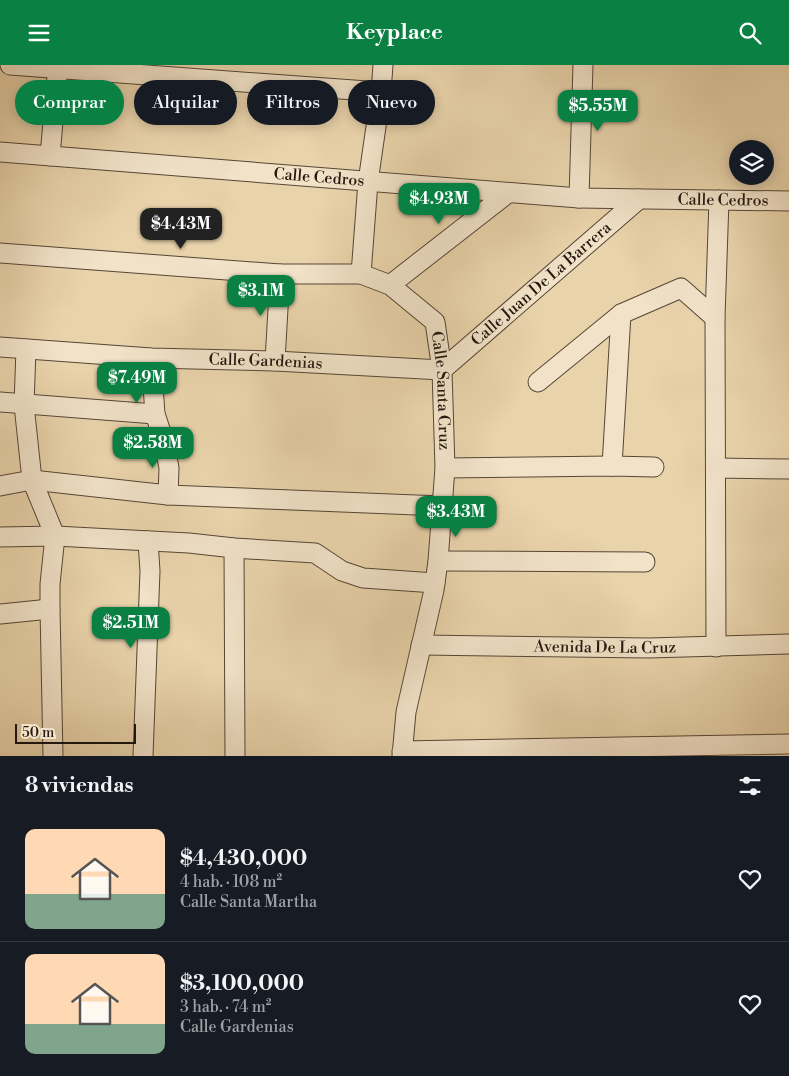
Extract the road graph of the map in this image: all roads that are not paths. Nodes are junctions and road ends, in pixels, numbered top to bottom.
1 (10, 65) edge
2 (383, 65) edge
3 (582, 65) edge
4 (58, 67) edge
5 (382, 80) edge
6 (348, 89) edge
7 (376, 125) edge
8 (0, 152) edge
9 (50, 156) junction
10 (368, 181) junction
11 (508, 193) junction
12 (579, 198) junction
13 (639, 199) junction
14 (718, 200) junction
15 (789, 201) edge
16 (0, 253) edge
17 (280, 274) junction
18 (361, 274) junction
19 (390, 285) junction
20 (621, 314) junction
21 (715, 318) junction
22 (0, 347) edge
23 (26, 349) junction
24 (151, 358) junction
25 (275, 361) junction
26 (442, 370) junction
27 (538, 382) dead end
28 (0, 402) edge
29 (24, 405) junction
30 (155, 414) junction
31 (612, 466) junction
32 (654, 467) dead end
33 (445, 468) junction
34 (716, 468) junction
35 (789, 469) edge
36 (32, 480) junction
37 (0, 486) edge
38 (168, 495) junction
39 (442, 506) junction
40 (55, 536) junction
41 (0, 537) edge
42 (148, 541) junction
43 (234, 547) junction
44 (438, 561) junction
45 (645, 562) dead end
46 (435, 583) junction
47 (50, 609) junction
48 (0, 614) edge
49 (789, 644) edge
50 (420, 645) junction
51 (716, 647) junction
52 (789, 744) edge
53 (402, 754) edge
54 (52, 756) edge
55 (143, 756) edge
56 (235, 756) edge

1 - 4 street
2 - 5 street
3 - 12 street
4 - 6 street
4 - 9 street
7 - 10 street
8 - 9 street, Calle Cedros
9 - 10 street, Calle Cedros
10 - 11 street, Calle Cedros
10 - 18 street
11 - 12 street, Calle Cedros
11 - 19 street
12 - 13 street, Calle Cedros
13 - 14 street, Calle Cedros
13 - 26 street, Calle Juan De La Barrera
14 - 15 street, Calle Cedros
14 - 21 street
16 - 17 street
17 - 18 street
17 - 25 street
18 - 19 street, Calle Santa Cruz
19 - 26 street, Calle Santa Cruz
20 - 21 street
20 - 27 street
20 - 31 street
21 - 34 street
22 - 23 street, Calle Gardenias
23 - 24 street, Calle Gardenias
23 - 29 street
24 - 25 street, Calle Gardenias
24 - 30 street
25 - 26 street, Calle Gardenias
26 - 33 street, Calle Santa Cruz
28 - 29 street
29 - 30 street
29 - 36 street
30 - 38 street
31 - 32 street
31 - 33 street
33 - 39 street, Calle Santa Cruz
34 - 35 street
34 - 51 street
36 - 37 street
36 - 38 street
36 - 40 street
38 - 39 street
39 - 44 street, Calle Santa Cruz
40 - 41 street
40 - 42 street
40 - 47 street
42 - 43 street
42 - 55 street
43 - 46 street
43 - 56 street
44 - 45 street
44 - 46 street, Calle Santa Cruz
46 - 50 street, Calle Santa Cruz
47 - 48 street
47 - 54 street
49 - 51 street, Avenida De La Cruz
50 - 51 street, Avenida De La Cruz
50 - 53 street, Calle Santa Cruz
52 - 53 street

